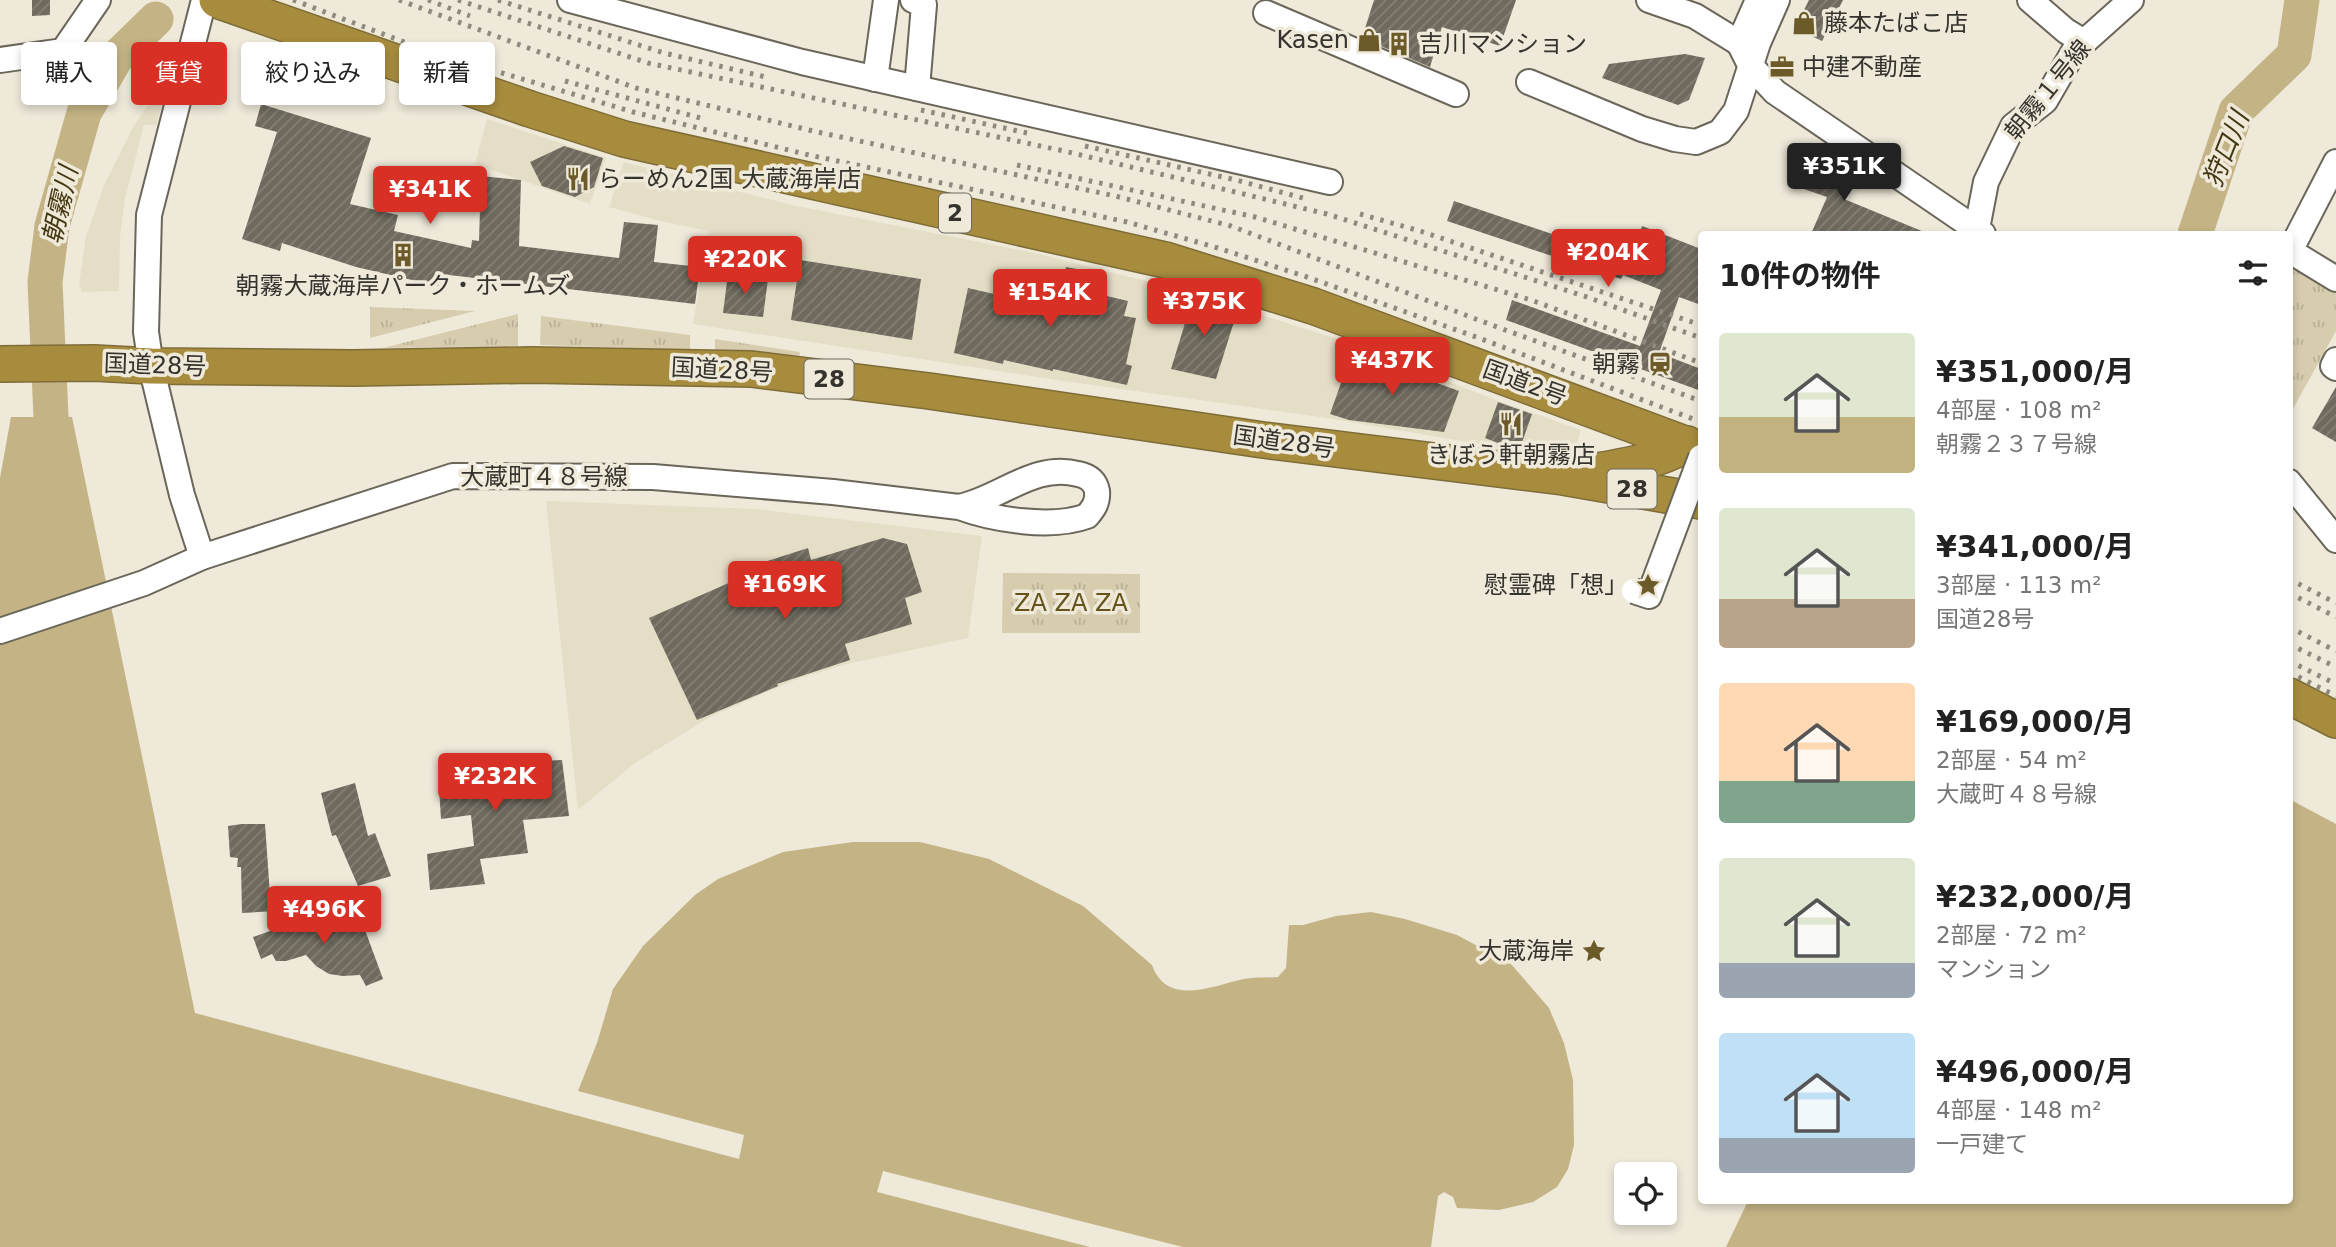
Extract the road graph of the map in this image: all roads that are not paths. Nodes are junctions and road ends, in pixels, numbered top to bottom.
1 (98, 0) edge
2 (204, 0) edge
3 (217, 0) edge
4 (570, 0) edge
5 (886, 0) edge
6 (914, 0) edge
7 (1649, 0) edge
8 (1758, 0) edge
9 (1777, 0) edge
10 (2030, 0) edge
11 (2131, 0) edge
12 (1266, 13) dead end
13 (2084, 42) junction
14 (1739, 43) junction
15 (0, 60) edge
16 (1750, 65) junction
17 (876, 79) junction
18 (1529, 82) dead end
19 (917, 88) junction
20 (1456, 94) dead end
21 (2336, 162) edge
22 (1330, 182) dead end
23 (1976, 231) edge
24 (1979, 231) edge
25 (2293, 245) edge
26 (2293, 253) edge
27 (2336, 279) edge
28 (148, 349) junction
29 (2336, 360) edge
30 (0, 364) edge
31 (2336, 368) edge
32 (1607, 414) junction
33 (1696, 450) edge
34 (1597, 471) junction
35 (1563, 477) junction
36 (2293, 487) edge
37 (1698, 500) edge
38 (960, 507) junction
39 (2336, 540) edge
40 (202, 557) junction
41 (1634, 592) dead end
42 (0, 631) edge
43 (2293, 698) edge
44 (2336, 720) edge

1 - 15 street
2 - 28 street
3 - 32 highway, 国道2号 / 2
4 - 17 street
5 - 17 street
6 - 19 street
7 - 14 street
8 - 14 street
9 - 16 street
10 - 13 street
11 - 13 street, 朝霧１号線
12 - 20 street
13 - 24 street, 朝霧１号線
14 - 16 street
16 - 18 street
16 - 23 street
17 - 19 street
19 - 22 street
21 - 25 street
26 - 27 street
28 - 30 highway, 国道28号 / 28
28 - 35 highway, 国道28号 / 28
28 - 40 street
29 - 31 street
32 - 33 highway, 国道2号 / 2
32 - 34 highway
33 - 34 highway, 国道28号 / 28
33 - 41 street, bridge
34 - 35 highway, 国道28号 / 28
35 - 37 highway, 国道28号 / 28
36 - 39 street
38 - 38 street, 大蔵町４８号線
38 - 40 street, 大蔵町４８号線
40 - 42 street, 大蔵町４８号線
43 - 44 highway

